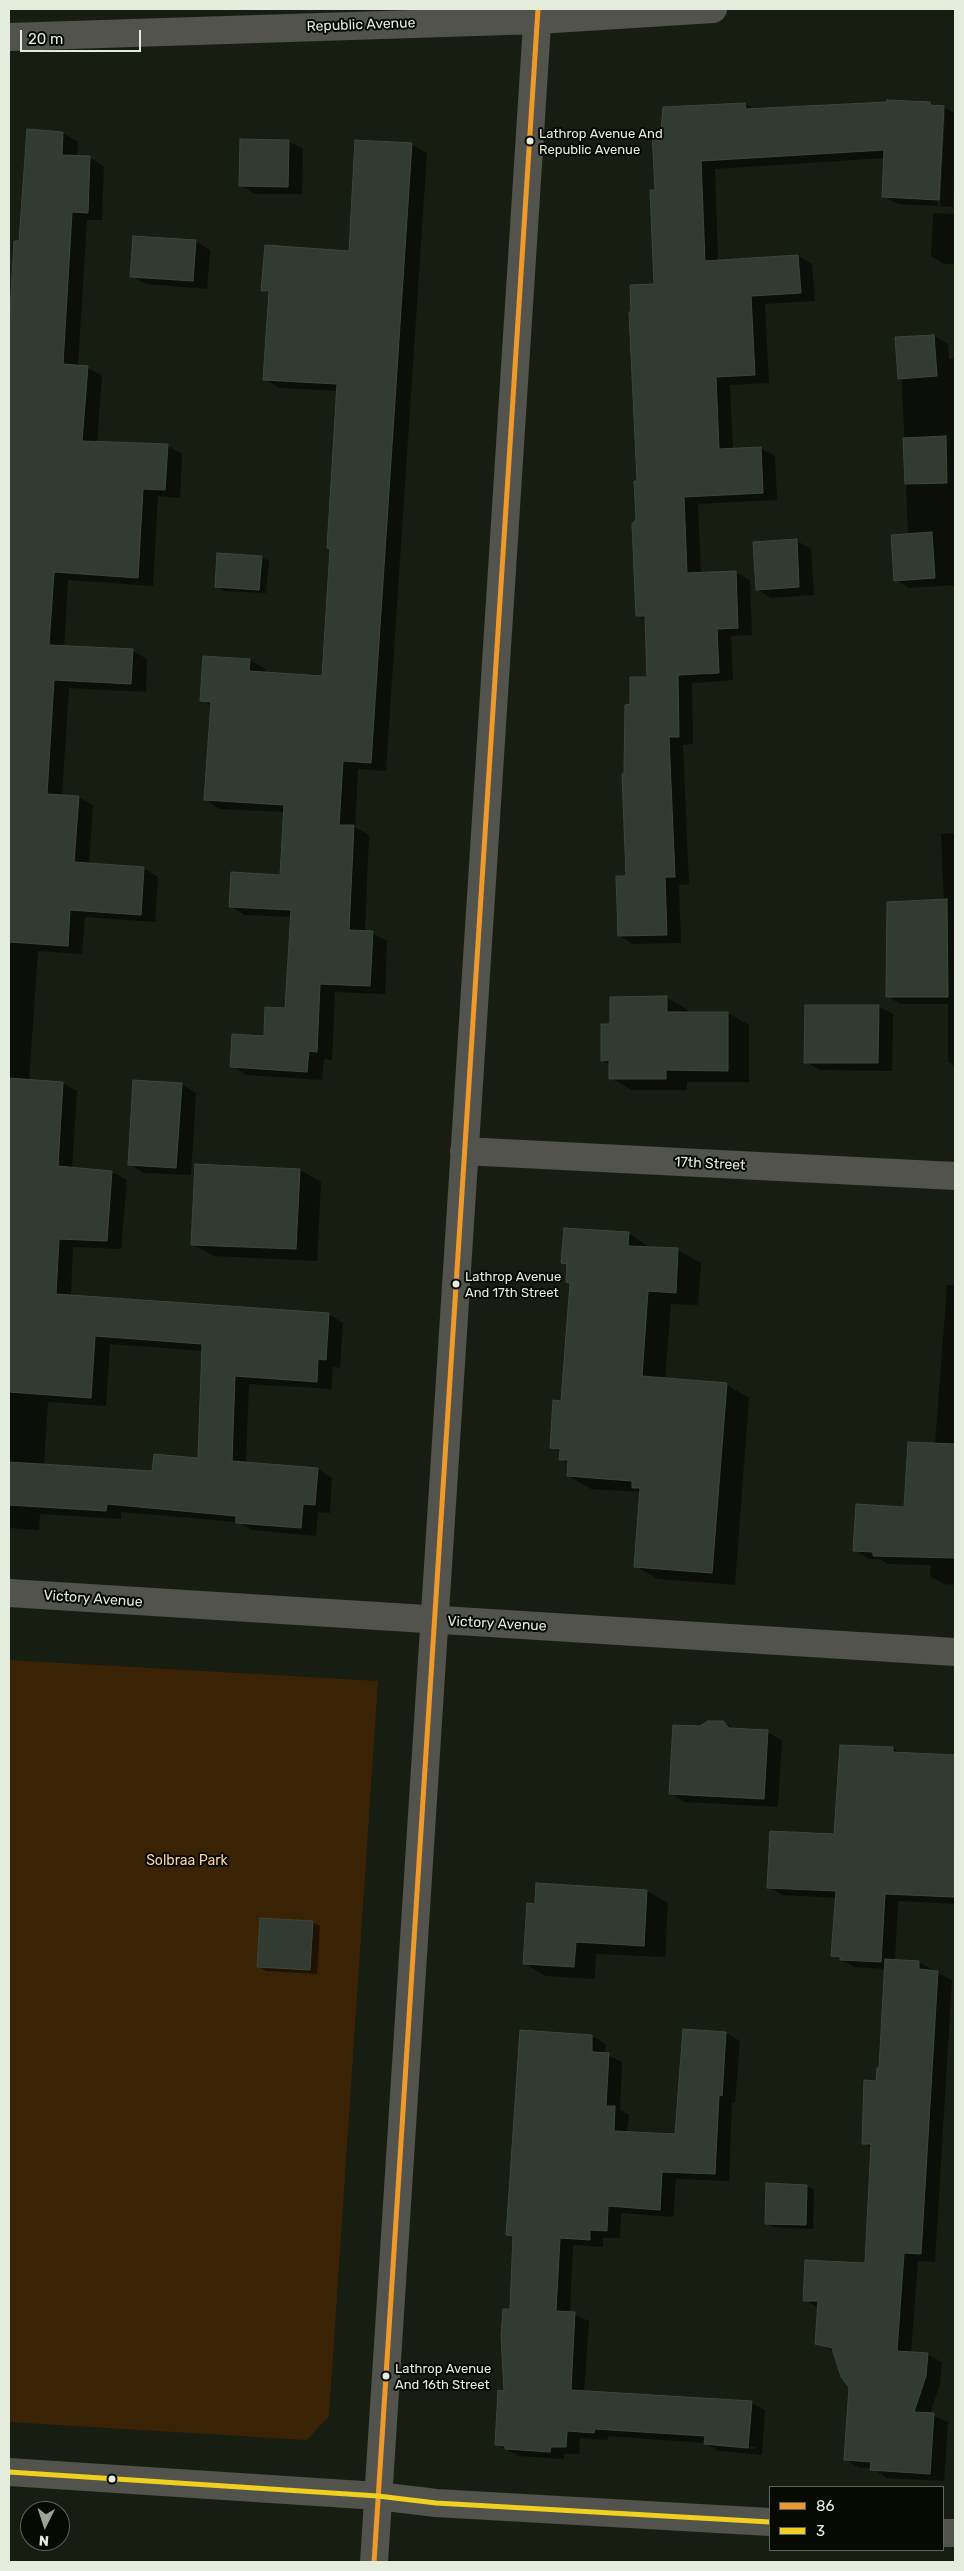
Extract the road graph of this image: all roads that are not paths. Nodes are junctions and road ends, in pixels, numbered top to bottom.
1 (713, 9) edge
2 (538, 14) edge
3 (9, 37) edge
4 (464, 1151) junction
5 (955, 1176) edge
6 (9, 1594) edge
7 (434, 1621) junction
8 (955, 1652) edge
9 (9, 2472) edge
10 (378, 2496) junction
11 (769, 2522) edge
12 (374, 2562) edge

1 - 2 street, Republic Avenue
2 - 3 street, Republic Avenue
2 - 4 street
4 - 5 street, 17th Street
4 - 7 street
6 - 7 street, Victory Avenue
7 - 8 street, Victory Avenue
7 - 10 street
9 - 10 street
10 - 11 street
10 - 12 street

